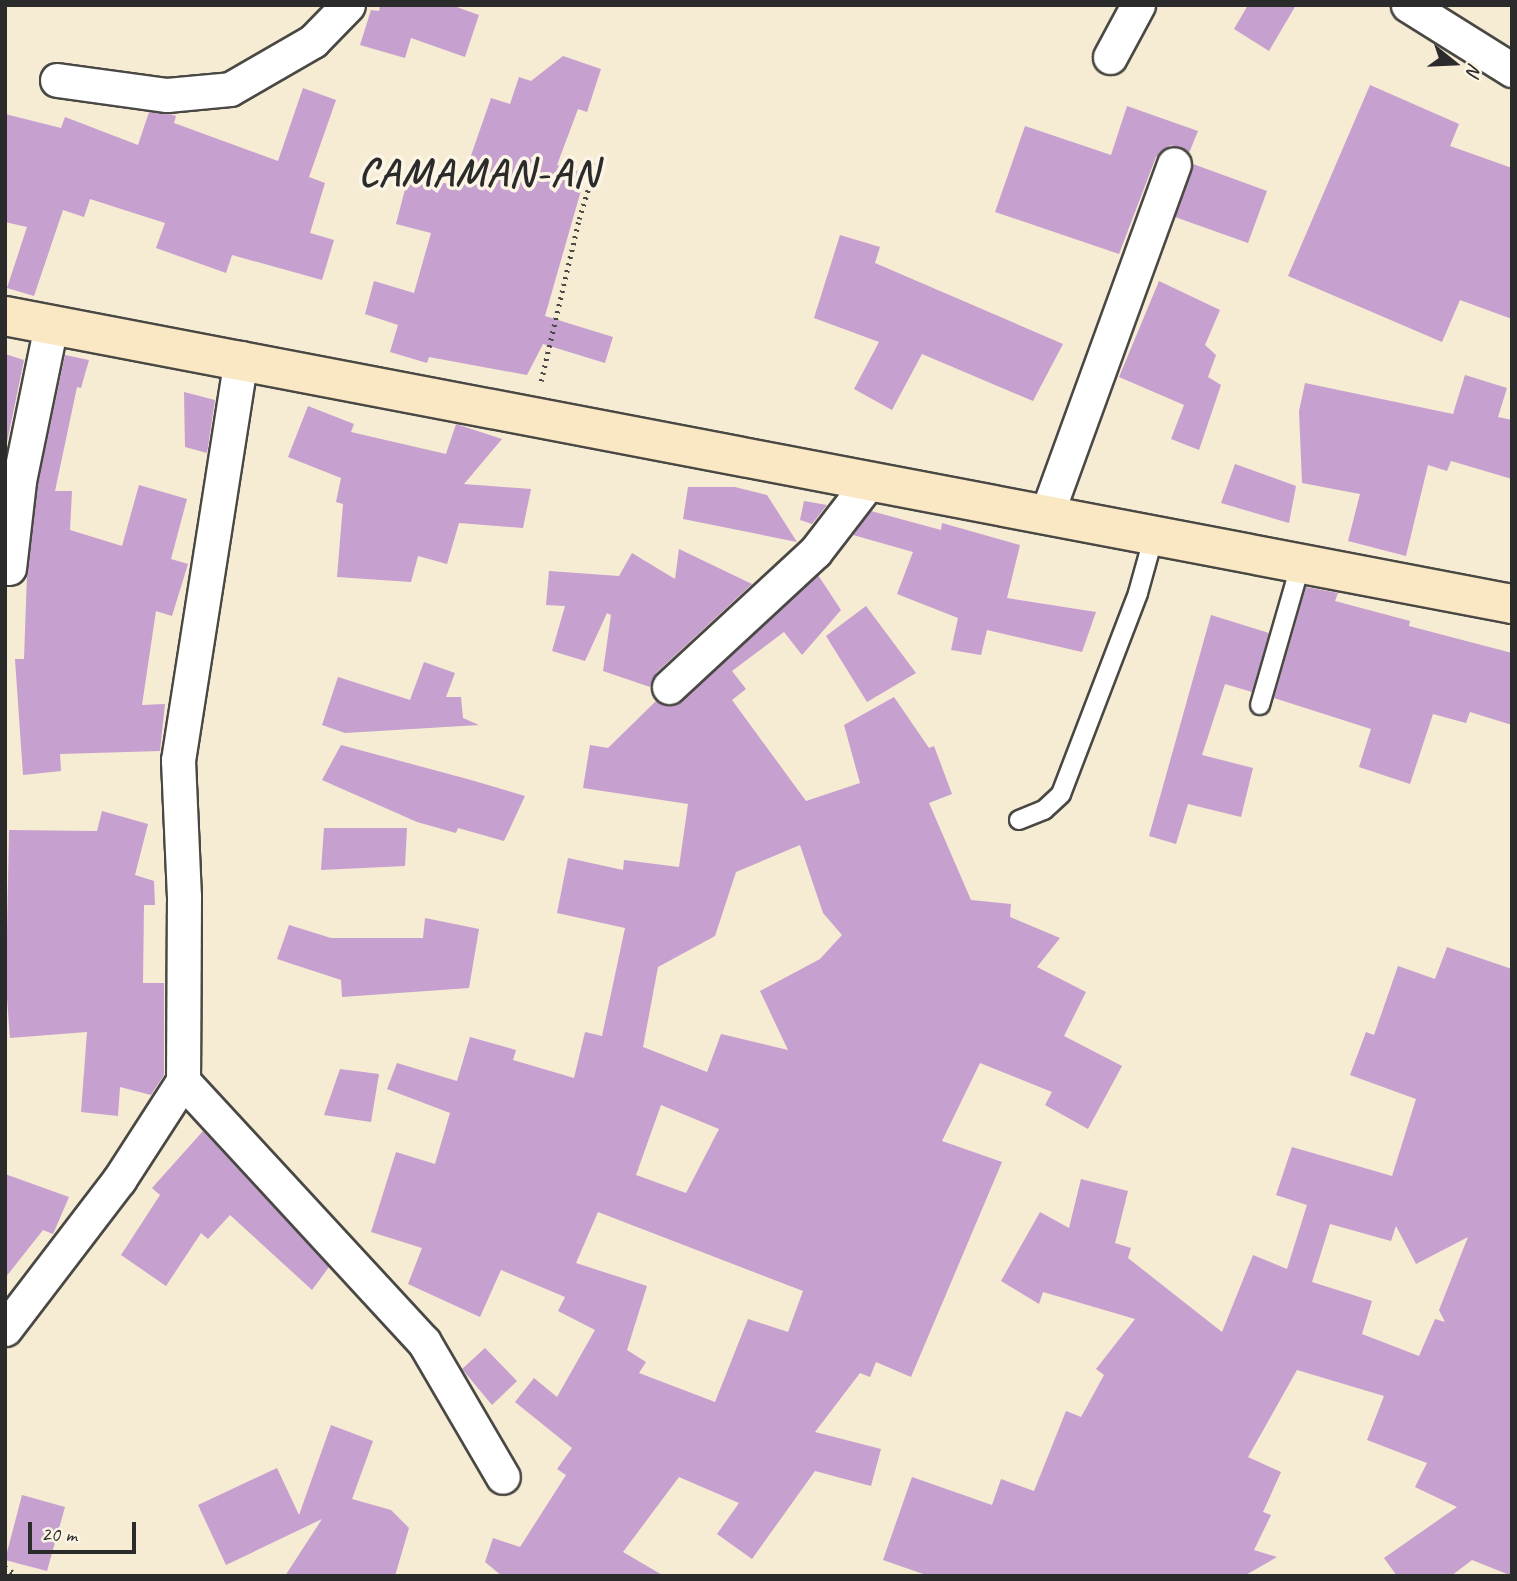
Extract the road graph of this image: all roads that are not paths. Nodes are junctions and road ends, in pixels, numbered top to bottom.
1 (348, 5) edge
2 (1138, 5) edge
3 (1408, 5) edge
4 (1110, 57) dead end
5 (1512, 69) edge
6 (57, 80) dead end
7 (1174, 163) dead end
8 (5, 316) edge
9 (51, 325) junction
10 (241, 358) junction
11 (869, 482) junction
12 (1046, 513) junction
13 (1153, 539) junction
14 (1300, 566) junction
15 (9, 568) dead end
16 (1512, 604) edge
17 (669, 687) dead end
18 (1260, 705) dead end
19 (1019, 820) dead end
20 (183, 1081) junction
21 (5, 1329) edge
22 (503, 1476) dead end

1 - 6 street
2 - 4 street
3 - 5 street
7 - 12 street
8 - 9 main road
9 - 10 main road
9 - 15 street
10 - 11 main road
10 - 20 street
11 - 12 main road
11 - 17 street
12 - 13 main road
13 - 14 main road
13 - 19 lane
14 - 16 main road
14 - 18 lane
20 - 21 street
20 - 22 street

